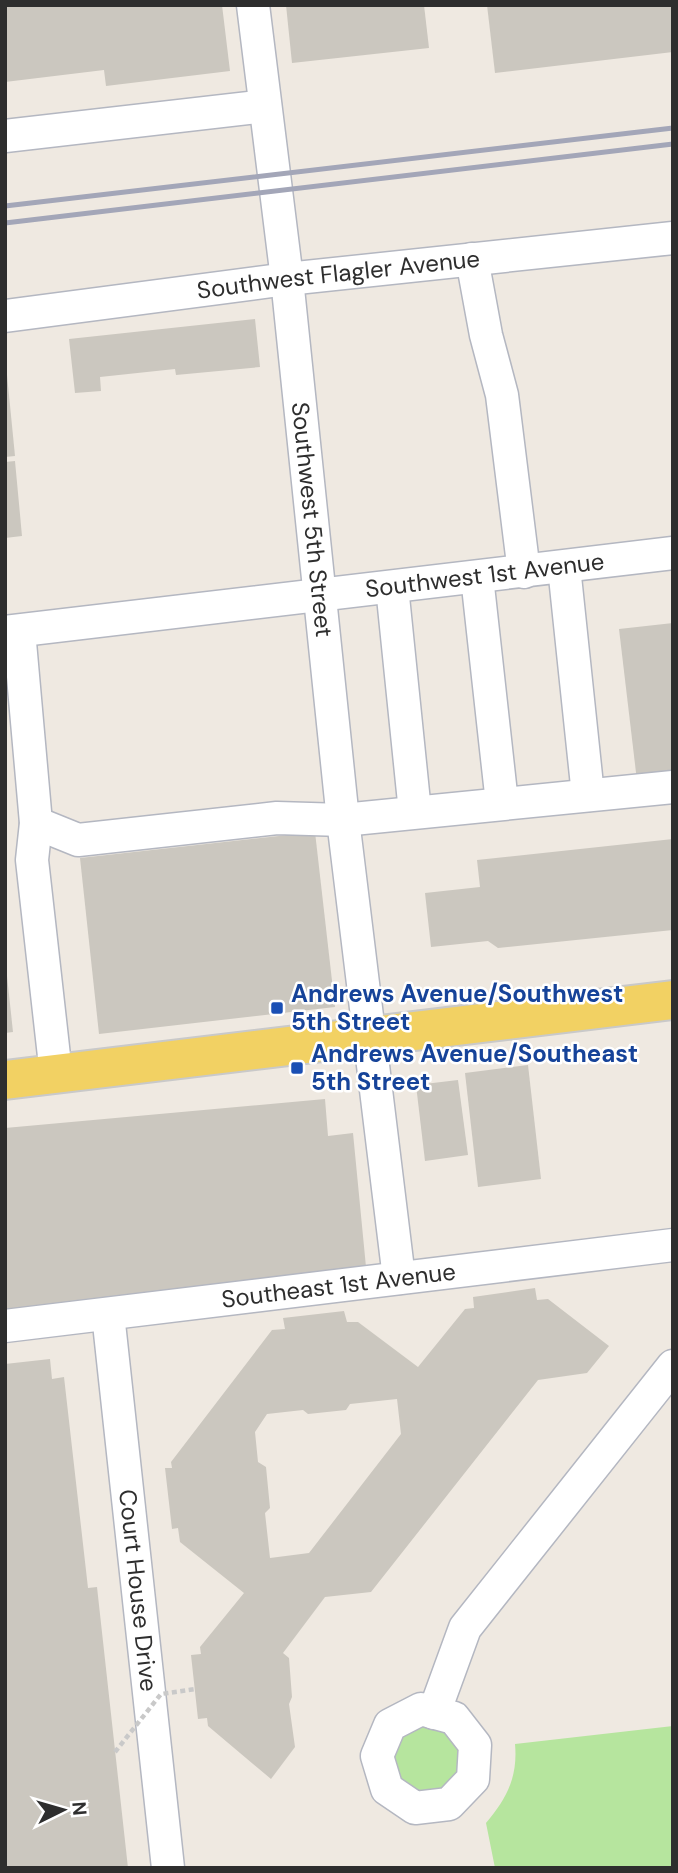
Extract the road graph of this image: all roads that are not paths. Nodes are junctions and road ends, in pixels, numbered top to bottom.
1 (253, 5) edge
2 (265, 106) junction
3 (5, 136) edge
4 (673, 237) edge
5 (472, 259) junction
6 (287, 279) junction
7 (5, 316) edge
8 (673, 553) edge
9 (564, 567) junction
10 (524, 572) junction
11 (477, 577) junction
12 (392, 587) junction
13 (320, 596) junction
14 (12, 632) edge
15 (673, 787) edge
16 (588, 795) junction
17 (502, 803) junction
18 (415, 812) junction
19 (344, 820) junction
20 (36, 823) junction
21 (673, 1000) edge
22 (369, 1036) junction
23 (57, 1074) junction
24 (5, 1080) edge
25 (673, 1245) edge
26 (399, 1278) junction
27 (108, 1314) junction
28 (5, 1326) edge
29 (673, 1366) edge
30 (434, 1713) dead end
31 (168, 1868) edge

1 - 2 street, Southwest 5th Street
2 - 3 street
2 - 6 street, Southwest 5th Street
4 - 5 street, Southwest Flagler Avenue
5 - 6 street, Southwest Flagler Avenue
5 - 10 street
6 - 7 street, Southwest Flagler Avenue
6 - 13 street, Southwest 5th Street
8 - 9 street, Southwest 1st Avenue
9 - 10 street, Southwest 1st Avenue
9 - 16 street
10 - 11 street, Southwest 1st Avenue
11 - 12 street, Southwest 1st Avenue
11 - 17 street
12 - 13 street, Southwest 1st Avenue
12 - 18 street
13 - 14 street, Southwest 1st Avenue
13 - 19 street, Southwest 5th Street
14 - 20 street
15 - 16 street
16 - 17 street
17 - 18 street
18 - 19 street
19 - 20 street
19 - 22 street, Southwest 5th Street
20 - 23 street
21 - 22 main road
22 - 23 main road
22 - 26 street, Southwest 5th Street
23 - 24 main road
25 - 26 street, Southeast 1st Avenue
26 - 27 street, Southeast 1st Avenue
27 - 28 street, Southeast 1st Avenue
27 - 31 street, Court House Drive
29 - 30 street

